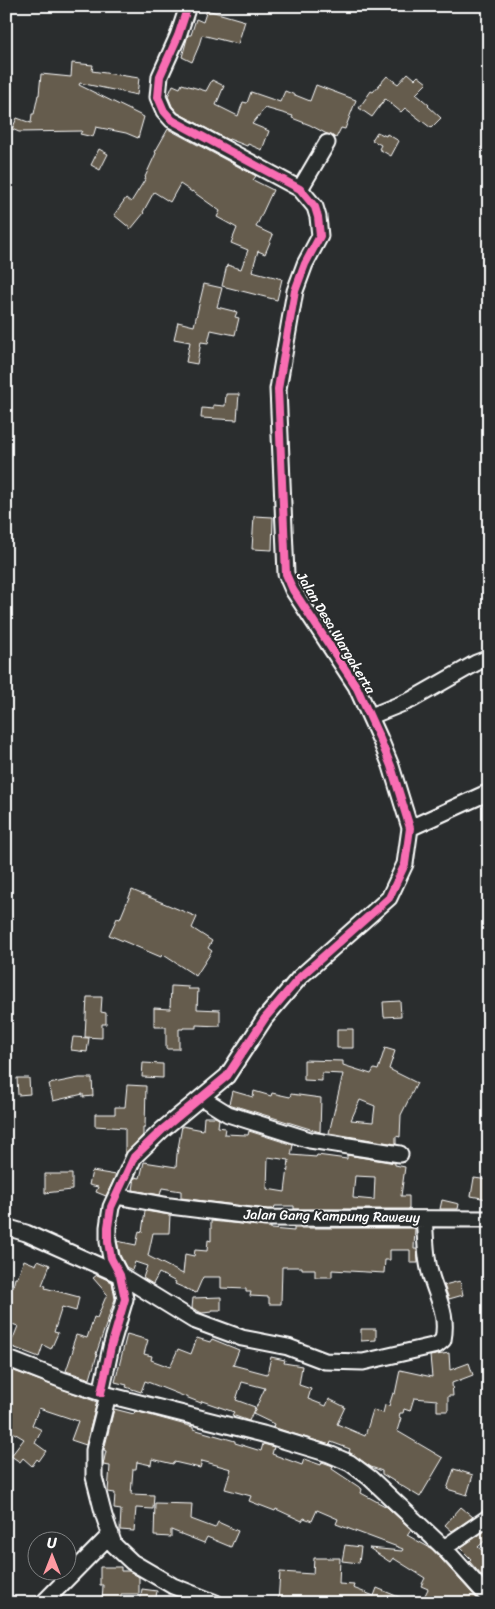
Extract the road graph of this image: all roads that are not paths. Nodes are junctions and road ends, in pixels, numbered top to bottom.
1 (188, 6) edge
2 (326, 142) dead end
3 (300, 189) junction
4 (489, 658) edge
5 (371, 716) junction
6 (489, 792) edge
7 (410, 828) junction
8 (202, 1098) junction
9 (400, 1154) dead end
10 (116, 1196) junction
11 (424, 1219) junction
12 (489, 1219) edge
13 (6, 1227) edge
14 (120, 1275) junction
15 (6, 1358) edge
16 (104, 1394) junction
17 (489, 1517) edge
18 (111, 1534) junction
19 (444, 1548) junction
20 (489, 1598) edge
21 (43, 1603) edge
22 (216, 1603) edge

1 - 3 street, Jalan Desa Wargakerta
2 - 3 street
3 - 5 street, Jalan Desa Wargakerta
4 - 5 street
5 - 7 street, Jalan Desa Wargakerta
6 - 7 street
7 - 8 street, Jalan Desa Wargakerta
8 - 9 street
8 - 10 street, Jalan Desa Wargakerta
10 - 11 street, Jalan Gang Kampung Raweuy
10 - 14 street, Jalan Desa Wargakerta
11 - 12 street, Jalan Gang Kampung Raweuy
11 - 14 street
13 - 14 street
14 - 16 street, Jalan Desa Wargakerta
15 - 16 street
16 - 18 street, Jalan Desa Wargakerta
16 - 19 street
17 - 19 street
18 - 21 street
18 - 22 street, Jalan Desa Wargakerta
19 - 20 street

